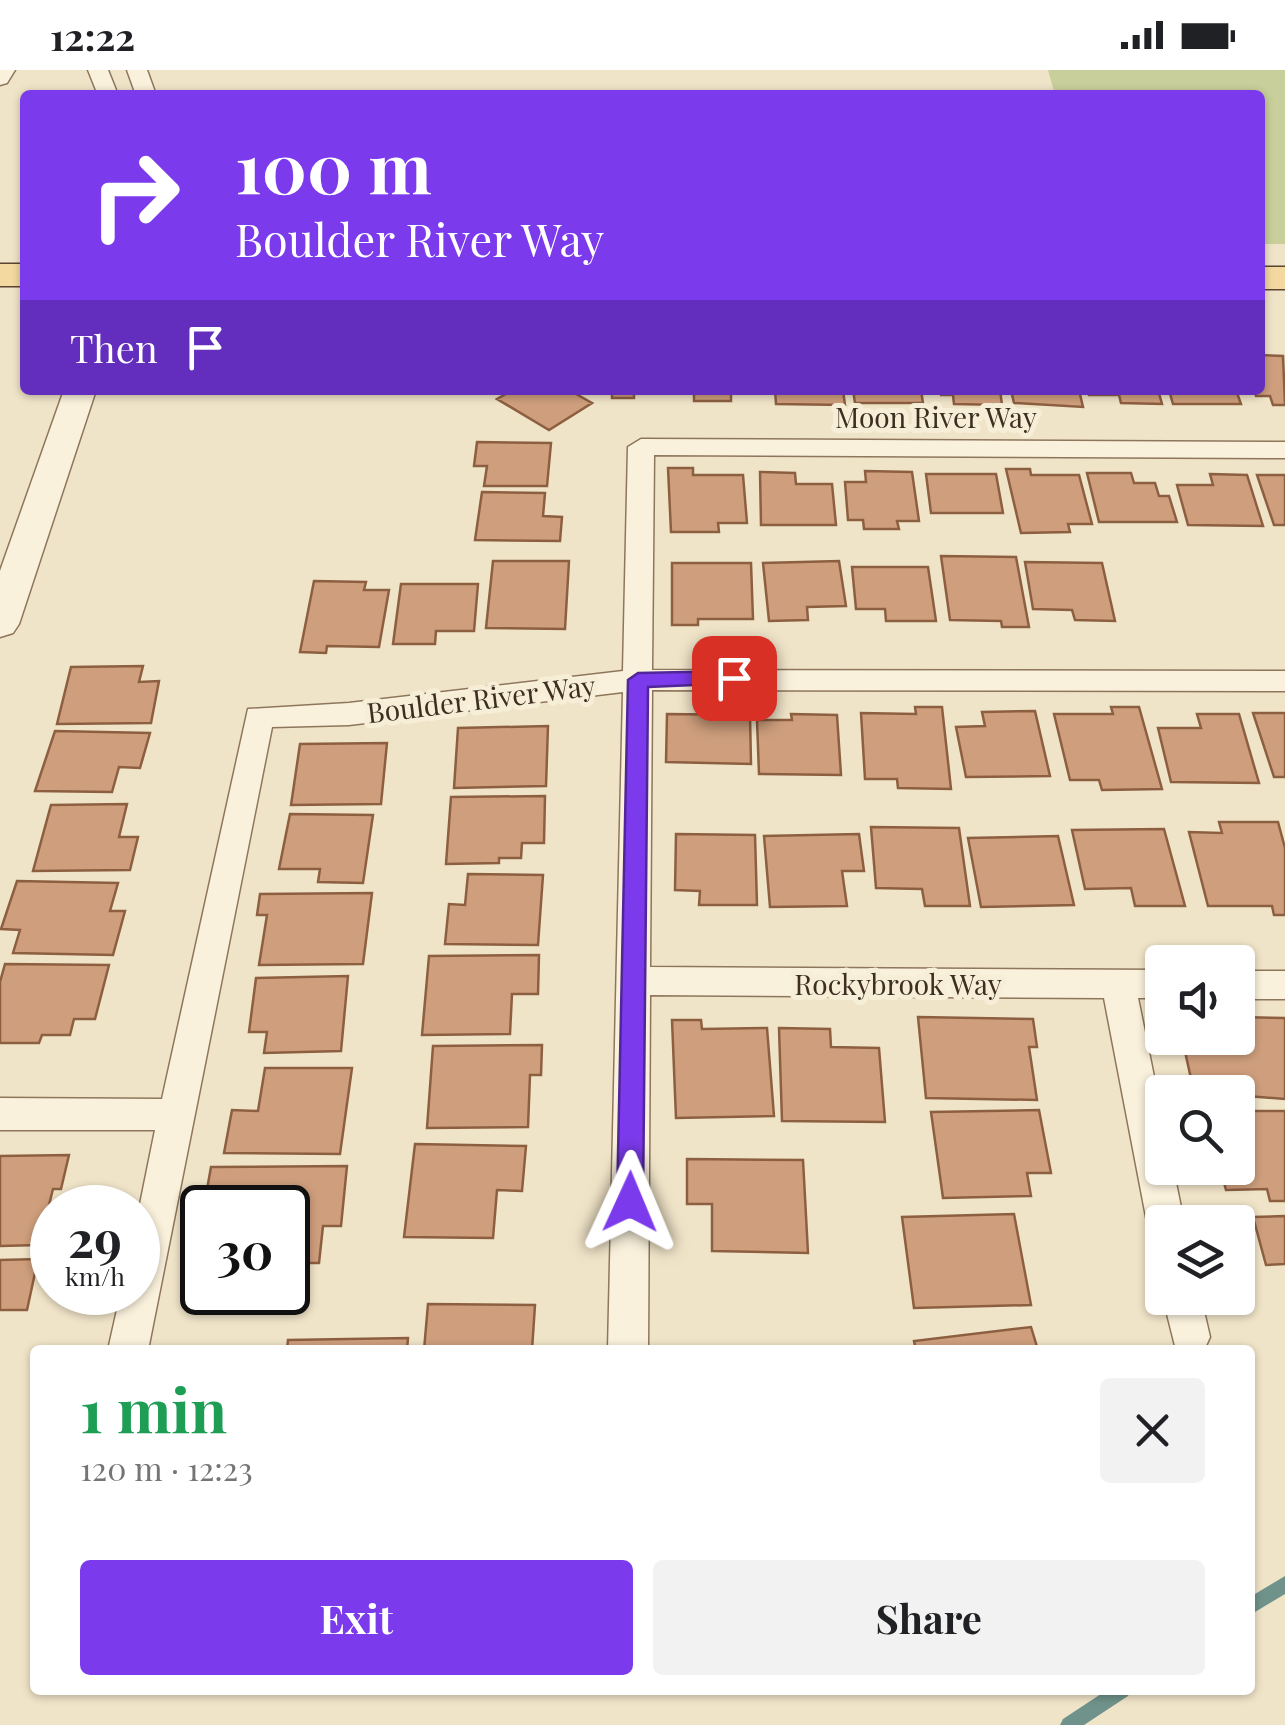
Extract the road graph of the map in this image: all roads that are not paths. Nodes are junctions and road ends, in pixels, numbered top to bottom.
1 (4, 70) edge
2 (0, 79) edge
3 (78, 395) edge
4 (1285, 450) edge
5 (0, 624) edge
6 (638, 680) junction
7 (1285, 681) edge
8 (633, 981) junction
9 (1118, 984) junction
10 (1145, 984) edge
11 (1255, 985) edge
12 (1285, 985) edge
13 (0, 1114) edge
14 (176, 1115) junction
15 (1163, 1205) edge
16 (1185, 1315) edge
17 (1190, 1337) dead end
18 (129, 1345) edge
19 (628, 1345) edge

1 - 2 street
3 - 5 street
4 - 6 street, Moon River Way
6 - 7 street, Boulder River Way
6 - 8 street
6 - 14 street, Boulder River Way
8 - 9 street, Rockybrook Way
8 - 19 street
9 - 10 street, Rockybrook Way
9 - 15 street
11 - 12 street
13 - 14 street
14 - 18 street
16 - 17 street

